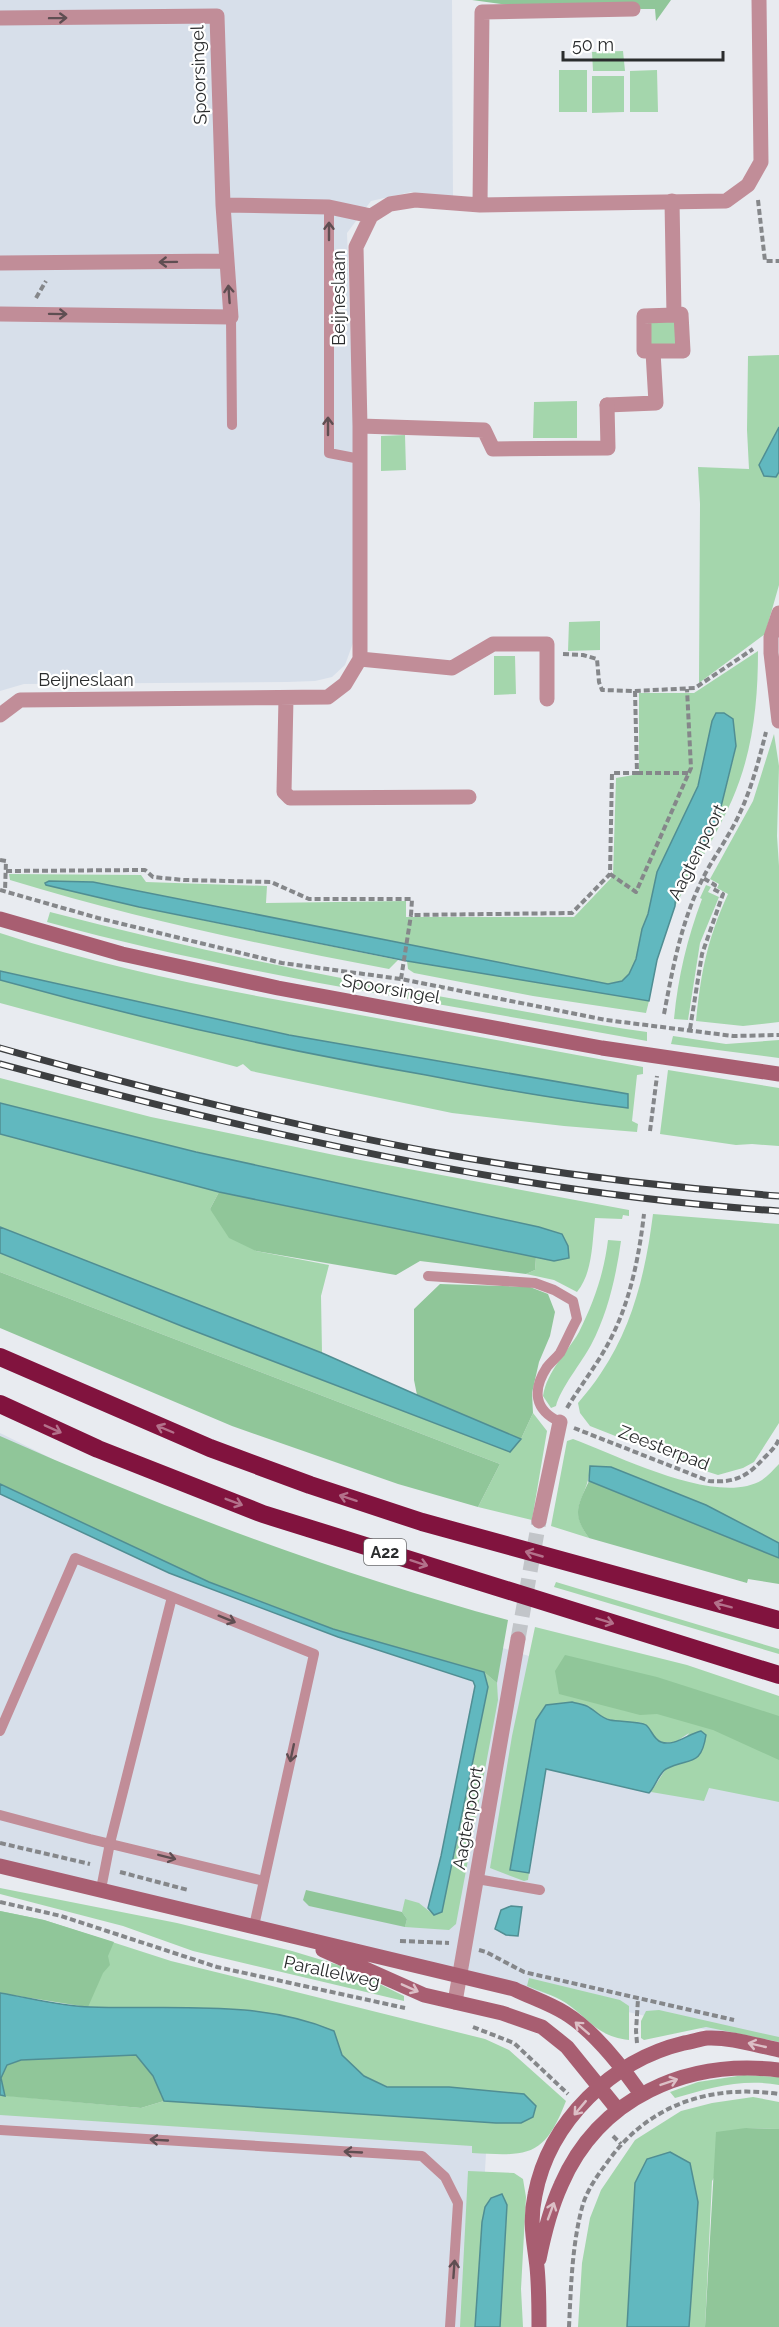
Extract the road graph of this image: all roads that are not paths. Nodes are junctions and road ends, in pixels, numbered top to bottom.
1 (759, 0) edge
2 (633, 9) dead end
3 (0, 18) edge
4 (672, 201) junction
5 (223, 205) junction
6 (480, 205) junction
7 (329, 207) junction
8 (371, 216) junction
9 (226, 261) junction
10 (0, 263) edge
11 (0, 314) edge
12 (674, 315) junction
13 (231, 317) junction
14 (653, 352) junction
15 (232, 425) dead end
16 (360, 426) junction
17 (360, 459) junction
18 (779, 613) edge
19 (360, 659) junction
20 (285, 698) junction
21 (547, 699) dead end
22 (0, 715) edge
23 (778, 717) edge
24 (469, 797) dead end
25 (0, 919) edge
26 (779, 1074) edge
27 (428, 1276) dead end
28 (0, 1358) edge
29 (0, 1404) edge
30 (560, 1422) joint
31 (539, 1521) tunnel mouth
32 (172, 1597) junction
33 (779, 1620) edge
34 (518, 1639) tunnel mouth
35 (779, 1675) edge
36 (0, 1731) edge
37 (0, 1815) edge
38 (110, 1844) junction
39 (0, 1866) edge
40 (0, 1874) edge
41 (39, 1876) junction
42 (477, 1879) junction
43 (264, 1881) junction
44 (101, 1889) junction
45 (540, 1890) dead end
46 (254, 1926) junction
47 (299, 1938) junction
48 (460, 1976) junction
49 (455, 2002) junction
50 (779, 2050) edge
51 (623, 2069) junction
52 (779, 2070) edge
53 (600, 2086) junction
54 (641, 2094) junction
55 (618, 2110) junction
56 (0, 2130) edge
57 (537, 2268) junction
58 (450, 2327) edge
59 (539, 2327) edge

1 - 4 street
2 - 6 street
3 -> 5 street, Spoorsingel
4 - 6 street
4 - 12 street
5 - 7 street
5 - 9 street, Spoorsingel
6 - 8 street
7 - 8 street
17 -> 7 lane, Beijneslaan
8 - 16 street, Beijneslaan
9 -> 10 street
13 -> 9 street, Spoorsingel
11 -> 13 street
12 - 14 street
12 - 14 street
13 - 15 lane
14 - 16 street
16 - 17 street, Beijneslaan
17 - 19 street, Beijneslaan
18 - 23 street
19 - 20 street, Beijneslaan
19 - 21 street
20 - 22 street, Beijneslaan
20 - 24 street
25 - 26 main road, Spoorsingel
27 - 30 lane
33 -> 28 highway, A22
29 -> 35 highway, A22
30 - 31 street
32 - 36 lane
32 - 38 lane
32 -> 43 lane
34 - 42 street, Aagtenpoort
37 - 38 lane
38 -> 43 lane
38 - 44 lane
39 - 41 main road, Parallelweg
40 - 41 main road, Parallelweg
41 - 44 main road, Parallelweg
42 - 45 lane
42 - 48 street, Aagtenpoort
43 - 46 lane
44 - 46 main road, Parallelweg
46 - 47 main road, Parallelweg
47 - 48 main road, Parallelweg
47 -> 49 main road, Parallelweg
48 - 49 street, Aagtenpoort
51 -> 48 main road, Parallelweg
49 - 53 main road, Parallelweg
50 -> 51 main road
51 - 53 main road
51 - 54 main road, Parallelweg
54 -> 52 main road
53 - 55 main road, Parallelweg
53 -> 57 main road
54 - 55 main road
57 -> 55 main road
58 -> 56 lane
57 - 59 main road

